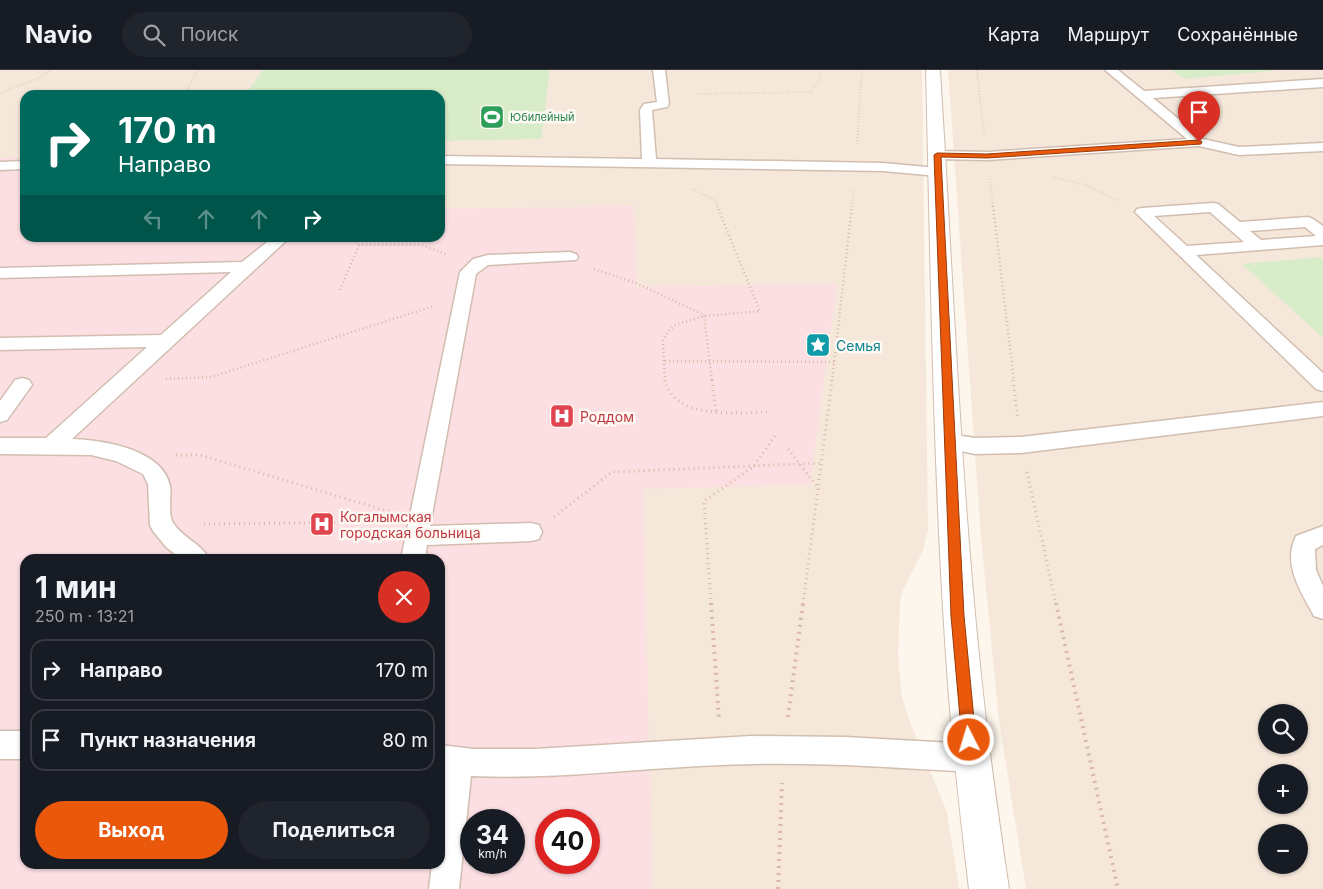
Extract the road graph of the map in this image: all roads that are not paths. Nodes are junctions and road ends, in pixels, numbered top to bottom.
1 (658, 70) edge
2 (934, 70) edge
3 (1111, 70) edge
4 (1323, 83) edge
5 (1144, 95) junction
6 (1199, 142) junction
7 (1320, 149) edge
8 (445, 160) edge
9 (654, 163) junction
10 (938, 163) junction
11 (20, 165) edge
12 (0, 166) edge
13 (1237, 227) junction
14 (1323, 234) edge
15 (1323, 240) edge
16 (276, 242) edge
17 (1257, 245) junction
18 (1183, 251) junction
19 (570, 257) dead end
20 (246, 266) junction
21 (0, 273) edge
22 (167, 341) junction
23 (0, 344) edge
24 (1323, 384) edge
25 (22, 385) dead end
26 (1323, 409) edge
27 (0, 416) edge
28 (949, 442) junction
29 (0, 446) edge
30 (50, 446) junction
31 (419, 529) junction
32 (531, 532) dead end
33 (1323, 535) edge
34 (192, 554) edge
35 (414, 554) edge
36 (1323, 608) edge
37 (0, 745) edge
38 (20, 745) edge
39 (971, 758) junction
40 (450, 760) edge
41 (445, 868) edge
42 (445, 869) edge
43 (444, 889) edge
44 (988, 889) edge

1 - 9 lane
2 - 10 street
3 - 5 lane
4 - 5 lane
5 - 6 lane
6 - 7 lane
6 - 10 lane
8 - 9 lane
9 - 10 lane
10 - 28 street
11 - 12 lane
13 - 14 lane
13 - 17 lane
13 - 18 lane
15 - 17 lane
16 - 20 lane
17 - 18 lane
18 - 24 lane
19 - 31 lane
20 - 21 lane
20 - 22 lane
22 - 23 lane
22 - 30 lane
25 - 27 lane
26 - 28 lane
28 - 39 street
29 - 30 lane
30 - 34 lane
31 - 32 lane
31 - 35 lane
33 - 36 lane
37 - 38 lane
39 - 40 lane
39 - 44 street
40 - 41 lane
42 - 43 lane

